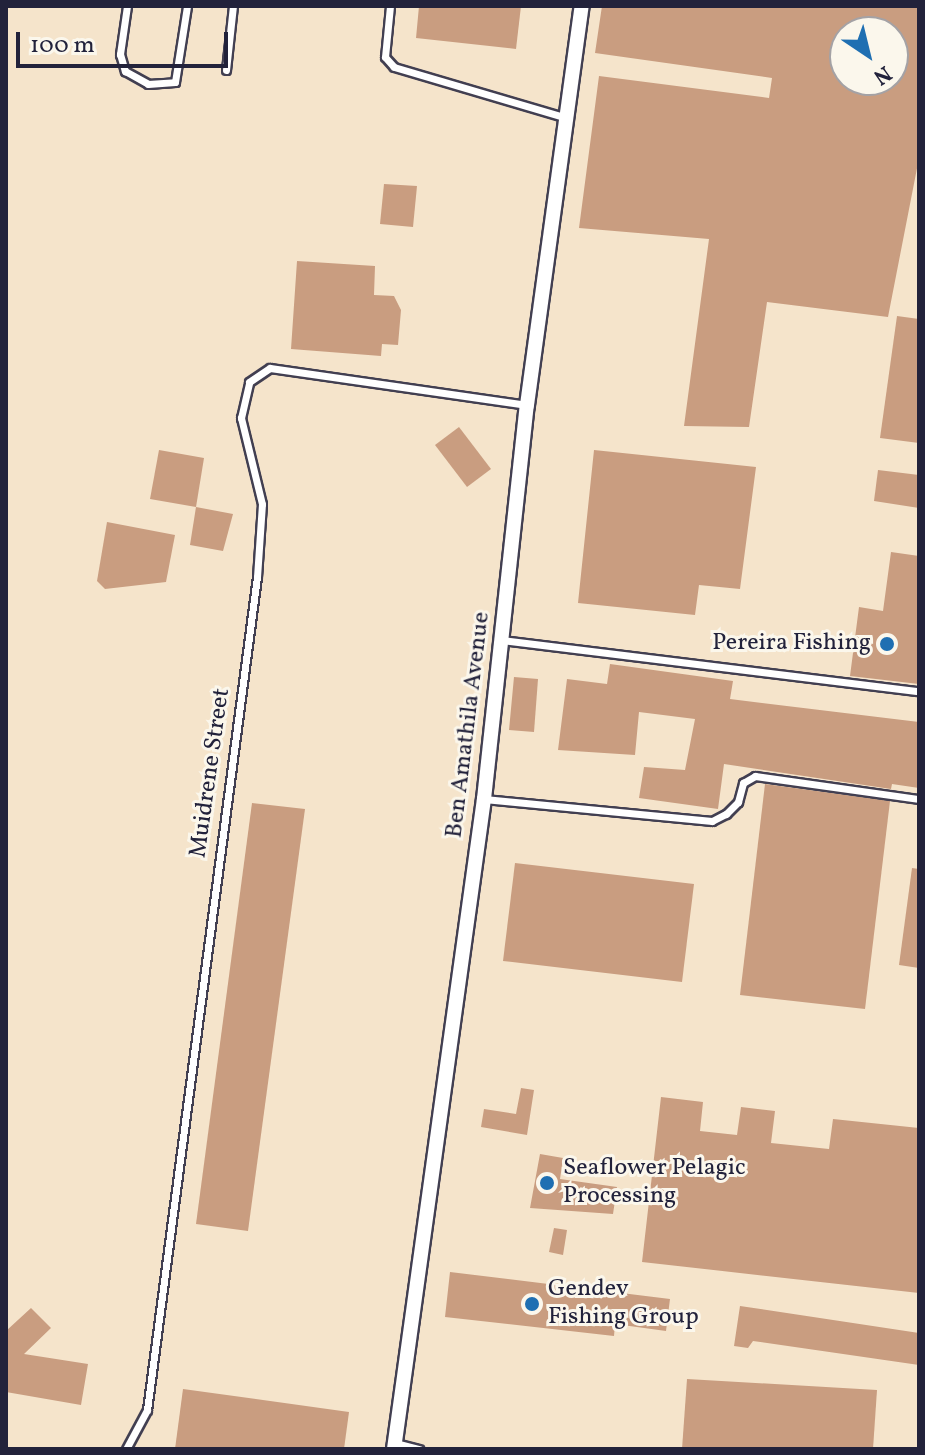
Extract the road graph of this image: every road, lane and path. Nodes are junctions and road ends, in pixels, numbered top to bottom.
1 (127, 6) edge
2 (187, 6) edge
3 (233, 6) edge
4 (390, 6) edge
5 (582, 6) edge
6 (226, 70) dead end
7 (567, 118) junction
8 (527, 405) junction
9 (501, 640) junction
10 (919, 691) edge
11 (484, 799) junction
12 (919, 799) edge
13 (394, 1446) edge
14 (126, 1449) edge
15 (419, 1449) edge

1 - 2 lane
3 - 6 lane
4 - 7 lane
5 - 7 street, Ben Amathila Avenue
7 - 8 street, Ben Amathila Avenue
8 - 9 street, Ben Amathila Avenue
8 - 14 lane, Muidrene Street
9 - 10 lane
9 - 11 street, Ben Amathila Avenue
11 - 12 lane
11 - 13 street, Ben Amathila Avenue
13 - 15 lane

